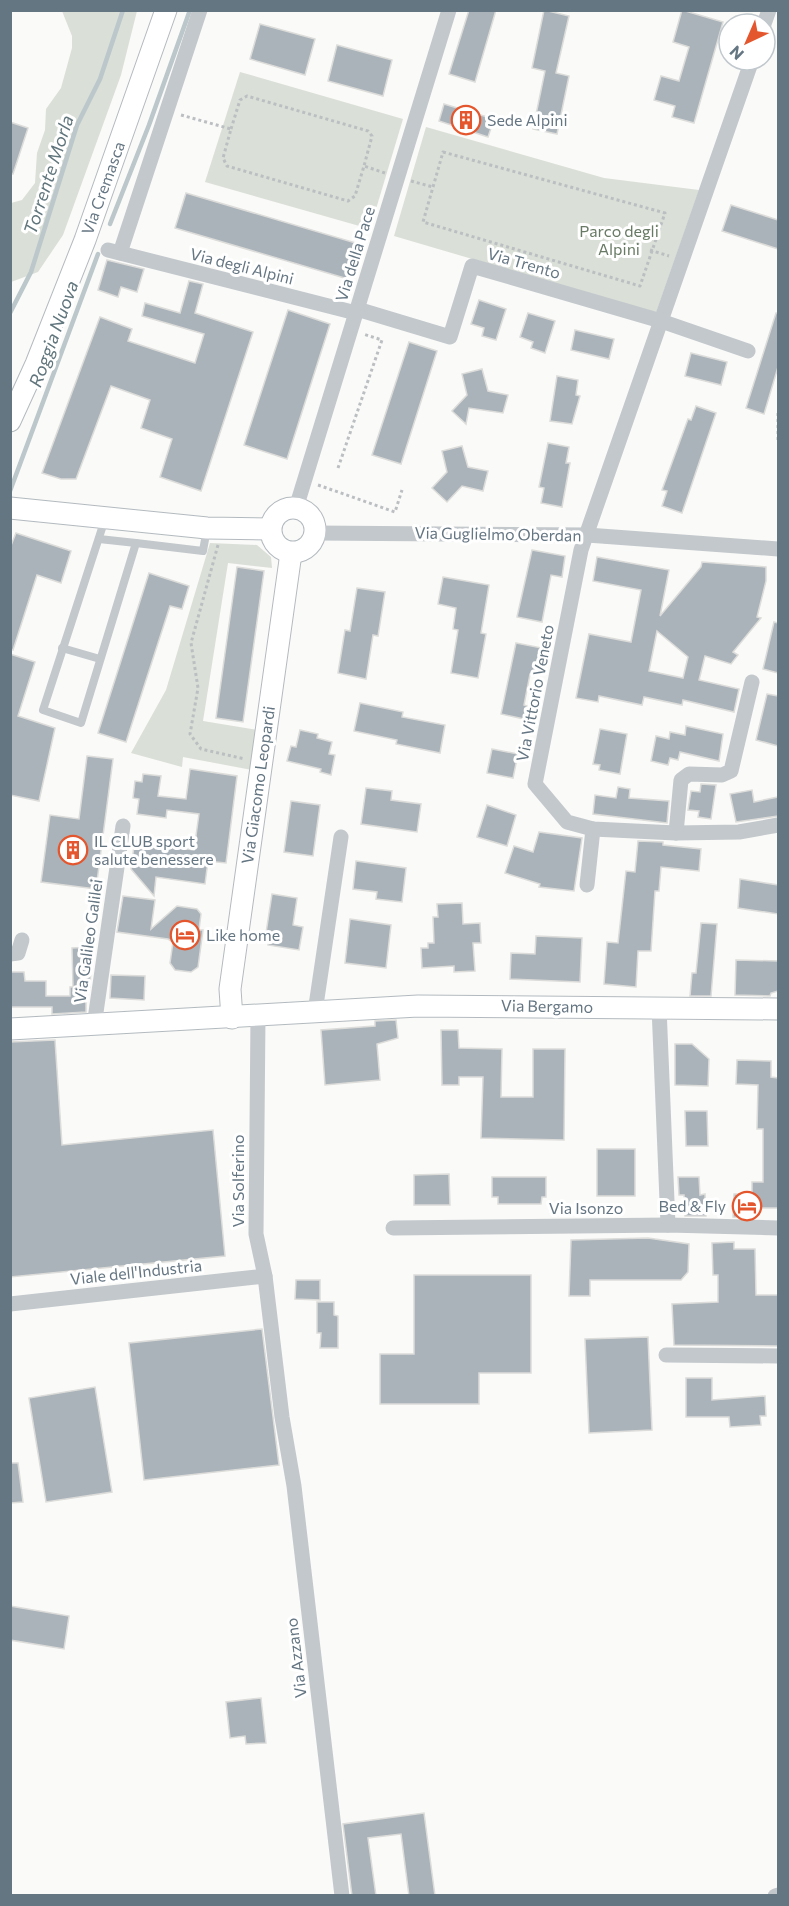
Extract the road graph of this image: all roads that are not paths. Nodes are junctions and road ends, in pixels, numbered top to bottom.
1 (166, 10) edge
2 (200, 10) edge
3 (449, 10) edge
4 (748, 72) edge
5 (357, 311) junction
6 (661, 321) junction
7 (748, 351) dead end
8 (36, 364) junction
9 (10, 401) edge
10 (10, 421) edge
11 (10, 508) edge
12 (296, 508) junction
13 (105, 518) junction
14 (215, 528) junction
15 (270, 529) junction
16 (315, 533) junction
17 (587, 535) junction
18 (99, 538) junction
19 (136, 543) junction
20 (778, 549) edge
21 (291, 553) junction
22 (62, 648) junction
23 (100, 659) junction
24 (752, 682) dead end
25 (778, 825) edge
26 (123, 826) dead end
27 (593, 829) junction
28 (676, 833) junction
29 (341, 837) dead end
30 (587, 885) dead end
31 (22, 940) dead end
32 (10, 954) edge
33 (659, 1007) junction
34 (778, 1009) edge
35 (315, 1012) junction
36 (258, 1016) junction
37 (232, 1018) junction
38 (94, 1026) junction
39 (10, 1029) edge
40 (668, 1225) junction
41 (393, 1228) dead end
42 (778, 1228) edge
43 (264, 1276) junction
44 (10, 1304) edge
45 (666, 1355) dead end
46 (778, 1356) edge
47 (282, 1417) joint
48 (342, 1896) edge

1 - 8 street, Via Cremasca
2 - 5 street, Via degli Alpini
3 - 5 street, Via della Pace
4 - 6 street
5 - 6 street, Via Trento
5 - 12 street, Via della Pace
6 - 7 street, Via Trento
6 - 17 street
8 - 9 street, Via Cremasca
8 - 10 street, Via Cremasca
11 - 13 street
12 - 15 street
12 - 16 street
13 - 14 street
13 - 18 lane
14 - 15 street
14 - 19 lane
15 - 21 street
16 - 17 street, Via Guglielmo Oberdan
16 - 21 street
17 - 20 street, Via Guglielmo Oberdan
17 - 27 street, Via Vittorio Veneto
18 - 19 lane
18 - 22 lane
19 - 23 lane
21 - 37 street, Via Giacomo Leopardi
22 - 23 lane
22 - 23 lane
24 - 28 street
25 - 28 street, Via Vittorio Veneto
26 - 38 street, Via Galileo Galilei
27 - 28 street, Via Vittorio Veneto
27 - 30 street
29 - 35 street
31 - 32 street
33 - 34 street, Via Bergamo
33 - 35 street, Via Bergamo
33 - 40 street
35 - 36 street, Via Bergamo
36 - 37 street, Via Bergamo
36 - 43 street, Via Solferino
37 - 38 street, Via Bergamo
38 - 39 street, Via Bergamo
40 - 41 street, Via Isonzo
40 - 42 street, Via Isonzo
43 - 44 street, Viale dell'Industria
43 - 47 street, Via Solferino
45 - 46 street
47 - 48 street, Via Azzano

